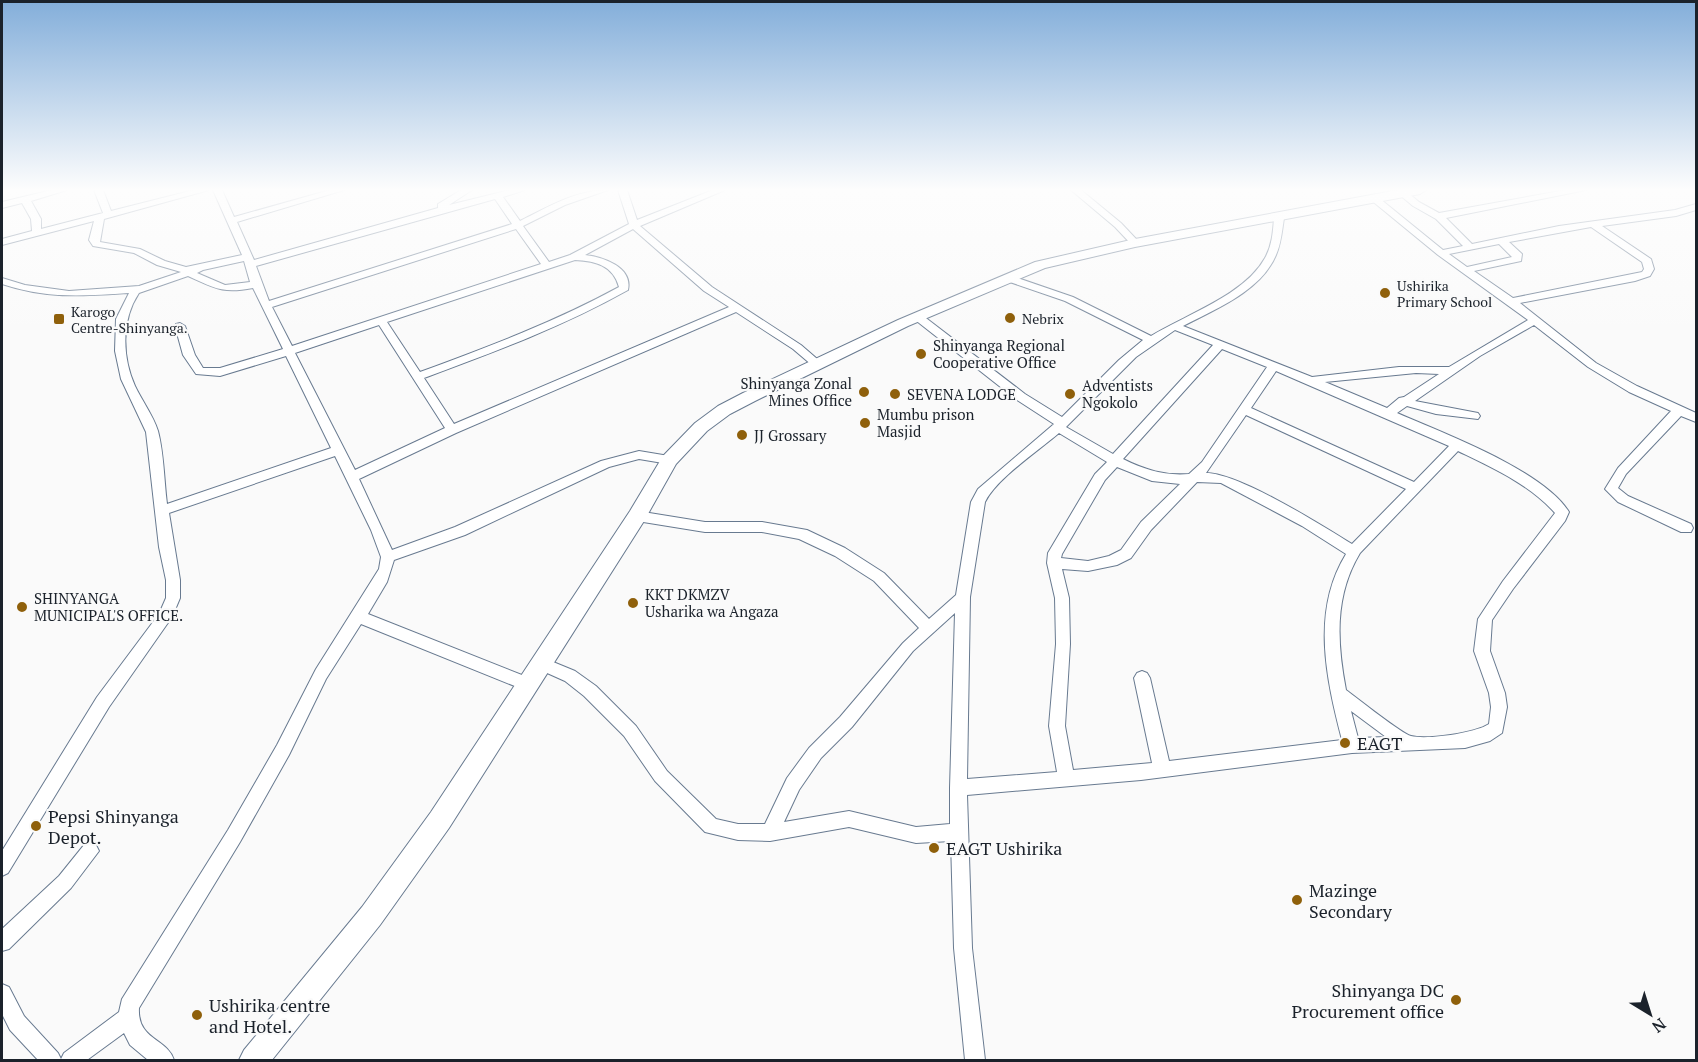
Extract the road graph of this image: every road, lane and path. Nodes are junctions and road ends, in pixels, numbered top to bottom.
1 (94, 240) edge
2 (239, 240) edge
3 (330, 240) edge
4 (473, 240) edge
5 (529, 240) edge
6 (606, 240) edge
7 (651, 240) edge
8 (1131, 240) edge
9 (1155, 240) edge
10 (1276, 240) edge
11 (1425, 240) edge
12 (1463, 240) edge
13 (1500, 240) joint
14 (1617, 240) edge
15 (1135, 243) junction
16 (1469, 246) junction
17 (1441, 253) junction
18 (573, 257) junction
19 (249, 261) junction
20 (546, 266) junction
21 (1466, 270) junction
22 (193, 271) junction
23 (1008, 278) junction
24 (2, 281) edge
25 (256, 284) junction
26 (138, 289) junction
27 (1511, 302) junction
28 (266, 305) junction
29 (737, 308) junction
30 (918, 317) junction
31 (1534, 321) junction
32 (382, 322) junction
33 (180, 326) dead end
34 (1176, 327) junction
35 (1150, 340) junction
36 (1220, 344) junction
37 (289, 352) junction
38 (817, 364) junction
39 (1274, 366) junction
40 (1449, 371) junction
41 (418, 376) junction
42 (1312, 381) junction
43 (1403, 401) junction
44 (1245, 410) junction
45 (1678, 411) junction
46 (1389, 413) junction
47 (1474, 416) dead end
48 (1696, 418) edge
49 (1059, 425) junction
50 (452, 430) junction
51 (1457, 444) junction
52 (339, 450) junction
53 (669, 460) junction
54 (1115, 460) junction
55 (351, 477) junction
56 (1192, 479) junction
57 (1414, 487) junction
58 (161, 511) junction
59 (637, 516) junction
60 (1686, 528) dead end
61 (1354, 552) junction
62 (388, 557) junction
63 (1054, 563) junction
64 (963, 597) junction
65 (358, 616) junction
66 (927, 627) junction
67 (541, 663) junction
68 (1142, 678) dead end
69 (527, 684) junction
70 (1339, 694) junction
71 (1407, 743) junction
72 (1352, 746) junction
73 (1162, 769) junction
74 (1066, 778) junction
75 (958, 788) junction
76 (958, 832) junction
77 (770, 833) junction
78 (90, 851) dead end
79 (2, 867) edge
80 (2, 942) edge
81 (2, 994) edge
82 (127, 1018) junction
83 (51, 1060) edge
84 (70, 1060) edge
85 (164, 1060) edge
86 (254, 1060) edge
87 (975, 1060) edge

1 - 22 street
2 - 19 street
3 - 19 street
4 - 28 street
5 - 20 street
6 - 18 street
7 - 29 street
8 - 15 street
9 - 15 highway
10 - 34 street
11 - 17 street
12 - 16 street
13 - 16 street
13 - 21 street
14 - 27 street
15 - 23 highway
16 - 17 street
17 - 21 street
18 - 20 street
18 - 41 street
19 - 22 street
19 - 25 street
20 - 32 street
21 - 27 street
22 - 25 street
22 - 26 street
23 - 30 highway
23 - 35 street
24 - 26 street
25 - 28 street
26 - 58 street
27 - 31 street
28 - 37 street
29 - 38 street
29 - 50 street
30 - 38 highway
30 - 49 street
31 - 40 street
31 - 45 street
32 - 37 street
32 - 41 street
33 - 37 street
34 - 35 street
34 - 36 street
35 - 49 street
36 - 39 street
36 - 54 street
37 - 52 street
38 - 53 highway
39 - 42 street
39 - 44 street
40 - 42 street
40 - 43 street
41 - 50 street
42 - 46 street
43 - 46 street
43 - 47 street
44 - 56 street
44 - 57 street
45 - 48 street
45 - 60 street
46 - 51 street
49 - 54 street
49 - 64 street
50 - 55 street
51 - 57 street
51 - 71 street
52 - 55 street
52 - 58 street
53 - 59 highway
53 - 62 street
54 - 56 street
54 - 63 street
55 - 62 street
56 - 61 street
56 - 63 street
57 - 61 street
58 - 79 street
59 - 66 street
59 - 67 highway
61 - 70 street
62 - 65 street
63 - 74 street
64 - 66 street
64 - 75 street
65 - 69 street
65 - 82 street
66 - 77 street
67 - 69 highway
67 - 77 street
68 - 73 street
69 - 86 highway
70 - 71 street
70 - 72 street
71 - 72 street
72 - 73 street
73 - 74 street
74 - 75 street
75 - 76 street
76 - 77 street
76 - 87 street
78 - 80 street
81 - 83 street
82 - 84 street
82 - 85 street

